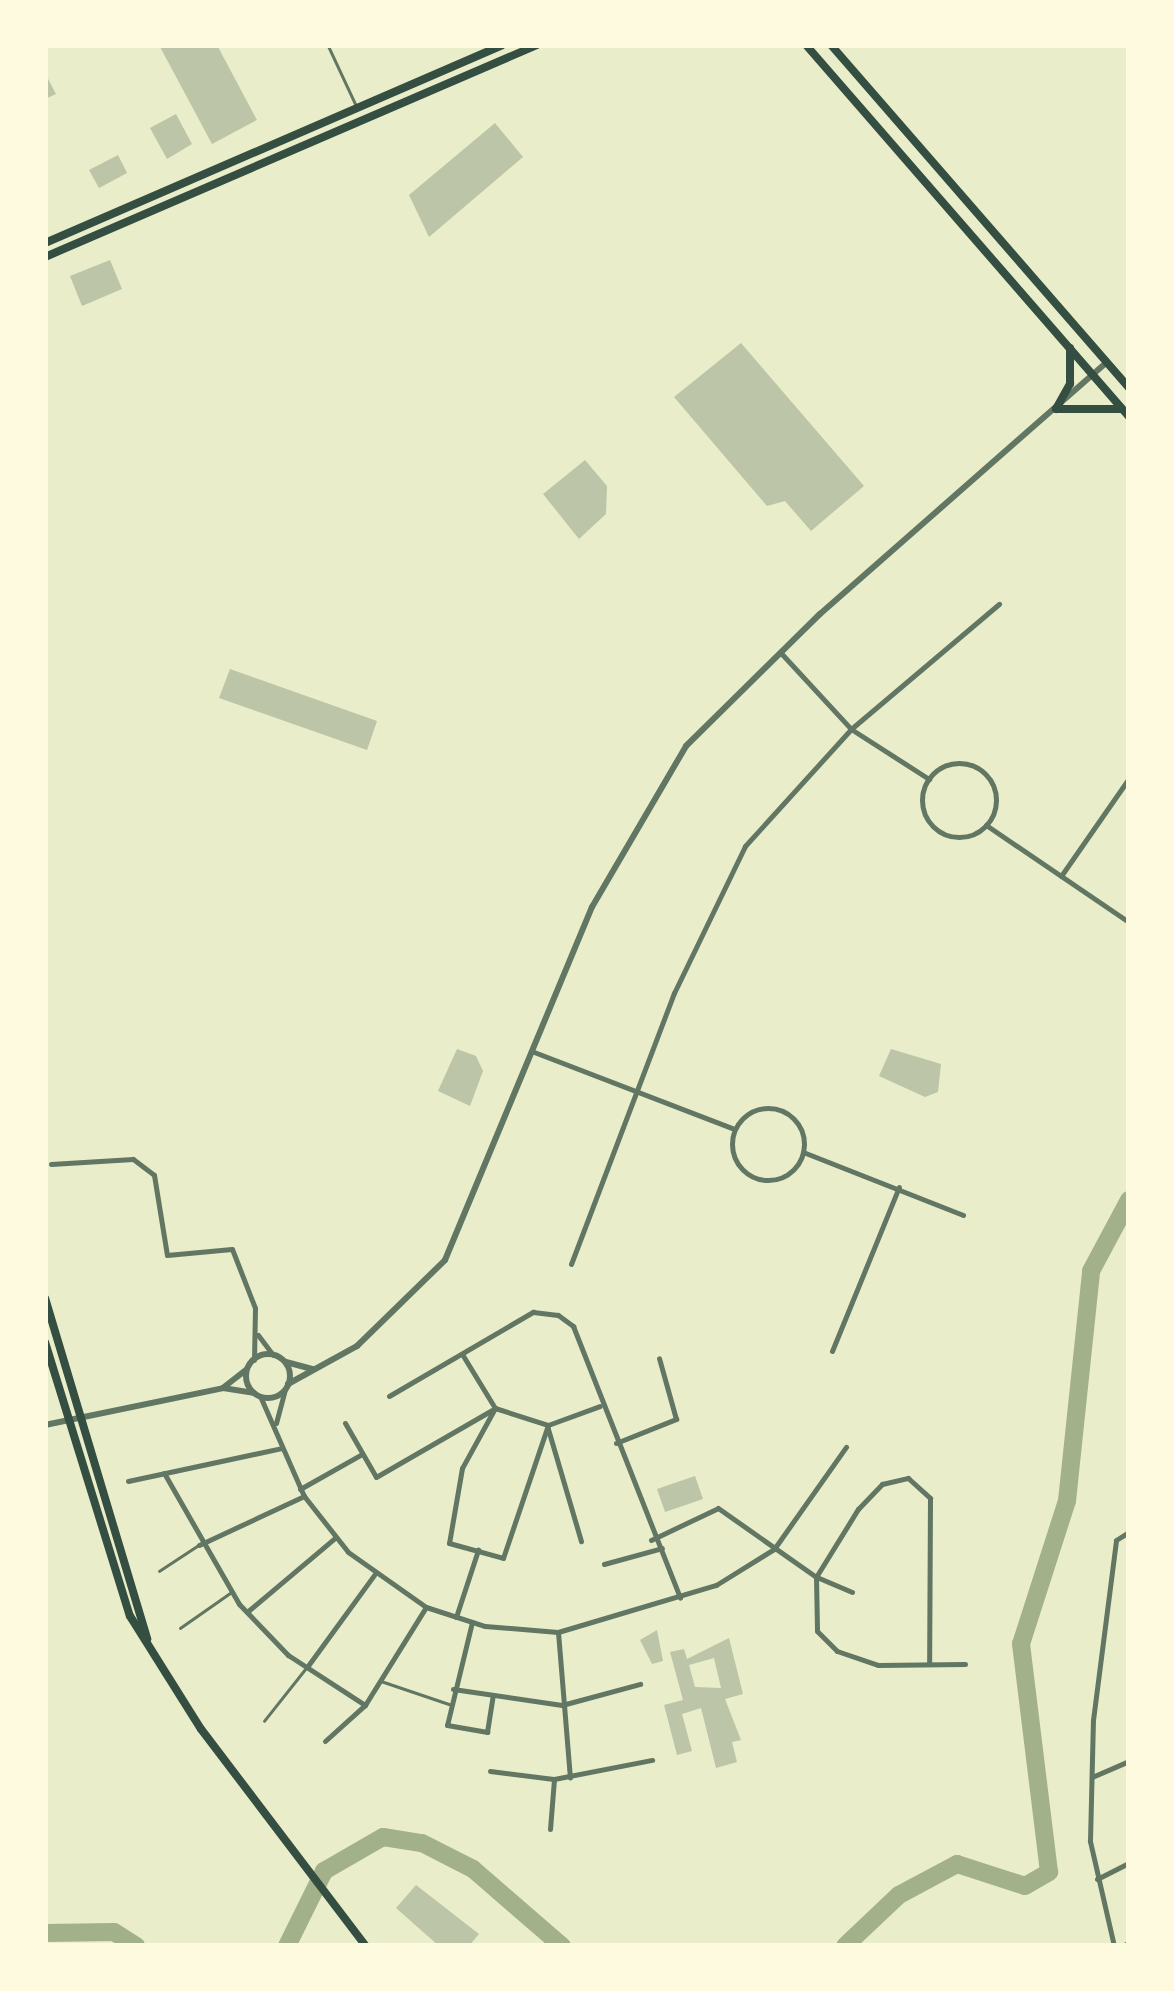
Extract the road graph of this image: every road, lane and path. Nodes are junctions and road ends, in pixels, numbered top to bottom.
1 (328, 45) edge
2 (502, 45) edge
3 (537, 45) edge
4 (806, 45) edge
5 (831, 45) edge
6 (356, 106) junction
7 (45, 243) edge
8 (45, 257) edge
9 (1070, 346) junction
10 (1107, 362) junction
11 (1094, 374) junction
12 (1129, 388) edge
13 (1056, 409) junction
14 (1122, 409) junction
15 (1129, 418) edge
16 (1000, 604) dead end
17 (779, 652) junction
18 (851, 729) junction
19 (1129, 778) edge
20 (928, 779) junction
21 (986, 825) junction
22 (1062, 876) junction
23 (1126, 920) dead end
24 (534, 1052) junction
25 (636, 1091) junction
26 (736, 1129) junction
27 (803, 1152) junction
28 (51, 1164) dead end
29 (899, 1187) junction
30 (963, 1215) dead end
31 (571, 1264) dead end
32 (45, 1298) edge
33 (258, 1336) junction
34 (45, 1342) edge
35 (832, 1351) dead end
36 (462, 1354) junction
37 (272, 1355) junction
38 (659, 1358) dead end
39 (254, 1360) junction
40 (284, 1361) junction
41 (248, 1368) junction
42 (314, 1369) junction
43 (286, 1387) junction
44 (223, 1388) junction
45 (257, 1394) junction
46 (389, 1396) dead end
47 (600, 1406) junction
48 (494, 1408) junction
49 (80, 1418) junction
50 (68, 1420) junction
51 (345, 1424) dead end
52 (45, 1425) edge
53 (548, 1425) junction
54 (276, 1426) junction
55 (616, 1444) junction
56 (846, 1446) dead end
57 (282, 1448) junction
58 (362, 1454) junction
59 (164, 1473) junction
60 (128, 1481) dead end
61 (300, 1489) junction
62 (304, 1496) junction
63 (1129, 1532) edge
64 (335, 1538) junction
65 (651, 1540) junction
66 (580, 1541) dead end
67 (198, 1545) junction
68 (662, 1548) junction
69 (774, 1549) junction
70 (478, 1550) junction
71 (604, 1564) dead end
72 (158, 1571) dead end
73 (374, 1575) junction
74 (816, 1577) junction
75 (231, 1592) junction
76 (852, 1592) dead end
77 (680, 1598) junction
78 (426, 1606) junction
79 (247, 1612) junction
80 (456, 1616) junction
81 (472, 1622) junction
82 (180, 1628) dead end
83 (558, 1632) junction
84 (152, 1656) junction
85 (928, 1664) junction
86 (965, 1664) dead end
87 (308, 1667) junction
88 (380, 1681) junction
89 (640, 1684) dead end
90 (453, 1689) junction
91 (493, 1695) junction
92 (450, 1704) junction
93 (365, 1705) junction
94 (562, 1705) junction
95 (264, 1721) dead end
96 (324, 1740) dead end
97 (652, 1760) dead end
98 (1129, 1761) edge
99 (490, 1771) dead end
100 (1092, 1777) junction
101 (570, 1778) junction
102 (554, 1779) junction
103 (550, 1829) dead end
104 (1129, 1862) edge
105 (1097, 1879) junction
106 (1129, 1942) edge
107 (366, 1946) edge
108 (1114, 1946) edge
109 (1122, 1946) edge

1 - 6 lane
2 - 6 main road
3 - 8 main road
4 - 9 main road
5 - 10 main road
6 - 7 main road
9 - 11 main road
9 - 13 main road
10 - 11 street
10 - 12 main road
11 - 13 street
11 - 14 main road
13 - 14 main road
13 - 17 street
14 - 15 main road
16 - 18 street
17 - 18 street
17 - 24 street
18 - 20 street
18 - 25 street
19 - 22 street
20 - 21 street
20 - 21 street
21 - 22 street
22 - 23 street
24 - 25 street
24 - 42 street
25 - 26 street
25 - 31 street
26 - 27 street
26 - 27 street
27 - 29 street
28 - 33 street
29 - 30 street
29 - 35 street
32 - 49 main road
33 - 37 street
33 - 39 street
34 - 50 main road
36 - 46 street
36 - 47 street
36 - 48 street
37 - 39 street
37 - 40 street
38 - 55 street
39 - 41 street
40 - 42 street
40 - 43 street
41 - 44 street
41 - 45 street
42 - 43 street
43 - 45 street
43 - 54 street
44 - 45 street
44 - 49 street
45 - 54 street
47 - 53 street
47 - 55 street
48 - 53 street
48 - 58 street
48 - 70 street
49 - 50 street
49 - 84 main road
50 - 52 street
50 - 84 main road
51 - 58 street
53 - 66 street
53 - 70 street
54 - 57 street
55 - 65 street
56 - 69 street
57 - 59 street
57 - 61 street
58 - 61 street
59 - 60 street
59 - 67 street
61 - 62 street
62 - 64 street
62 - 67 street
63 - 100 street
64 - 73 street
64 - 79 street
65 - 68 street
65 - 69 street
67 - 72 lane
67 - 75 street
68 - 71 street
68 - 77 street
69 - 74 street
69 - 77 street
70 - 80 street
73 - 78 street
73 - 87 street
74 - 76 street
74 - 85 street
74 - 85 street
75 - 79 street
75 - 82 lane
77 - 83 street
78 - 80 street
78 - 88 street
79 - 87 street
80 - 81 street
81 - 83 street
81 - 90 street
83 - 94 street
84 - 107 main road
85 - 86 street
87 - 93 street
87 - 95 lane
88 - 92 lane
88 - 93 street
89 - 94 street
90 - 91 street
90 - 92 street
91 - 92 street
91 - 94 street
93 - 96 street
94 - 101 street
97 - 101 street
98 - 100 street
99 - 102 street
100 - 105 street
101 - 102 street
102 - 103 street
104 - 105 street
105 - 108 street
106 - 109 street

